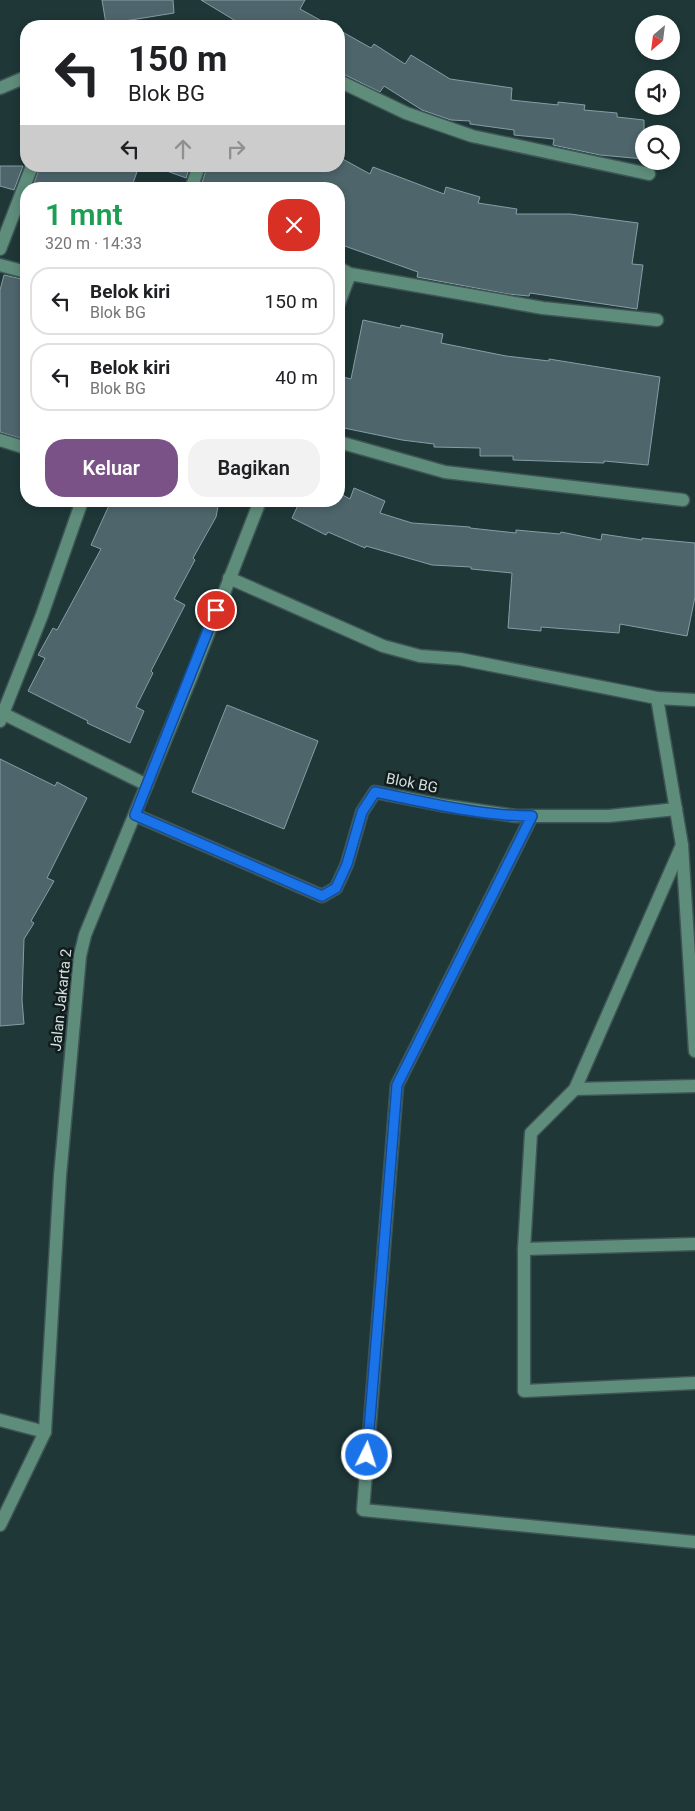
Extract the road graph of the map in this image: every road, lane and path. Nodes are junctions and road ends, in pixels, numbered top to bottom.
1 (20, 80) edge
2 (345, 84) edge
3 (0, 88) edge
4 (649, 174) dead end
5 (20, 197) edge
6 (0, 249) edge
7 (0, 265) edge
8 (20, 270) edge
9 (345, 271) edge
10 (657, 320) dead end
11 (0, 440) edge
12 (345, 444) edge
13 (20, 446) edge
14 (683, 500) dead end
15 (80, 507) edge
16 (258, 507) edge
17 (229, 578) junction
18 (657, 698) junction
19 (695, 700) edge
20 (1, 716) edge
21 (147, 785) junction
22 (676, 809) junction
23 (135, 815) junction
24 (532, 816) junction
25 (682, 845) junction
26 (695, 1052) edge
27 (695, 1086) edge
28 (575, 1089) junction
29 (695, 1244) edge
30 (524, 1249) junction
31 (695, 1383) edge
32 (0, 1420) edge
33 (45, 1432) junction
34 (0, 1525) edge
35 (695, 1542) edge

1 - 3 street
2 - 4 street
5 - 6 street
7 - 8 street
9 - 10 street
11 - 13 street
12 - 14 street
15 - 20 street
16 - 17 street, Jalan Jakarta 2
17 - 18 street
17 - 21 street, Jalan Jakarta 2
18 - 19 street
18 - 22 street
20 - 21 street
21 - 23 street, Jalan Jakarta 2
22 - 24 street, Blok BG
22 - 25 street
23 - 24 street, Blok BG
23 - 33 street, Jalan Jakarta 2
24 - 35 street
25 - 26 street
25 - 28 street
27 - 28 street
28 - 30 street
29 - 30 street
30 - 31 street
32 - 33 street
33 - 34 street, Jalan Jakarta 2

